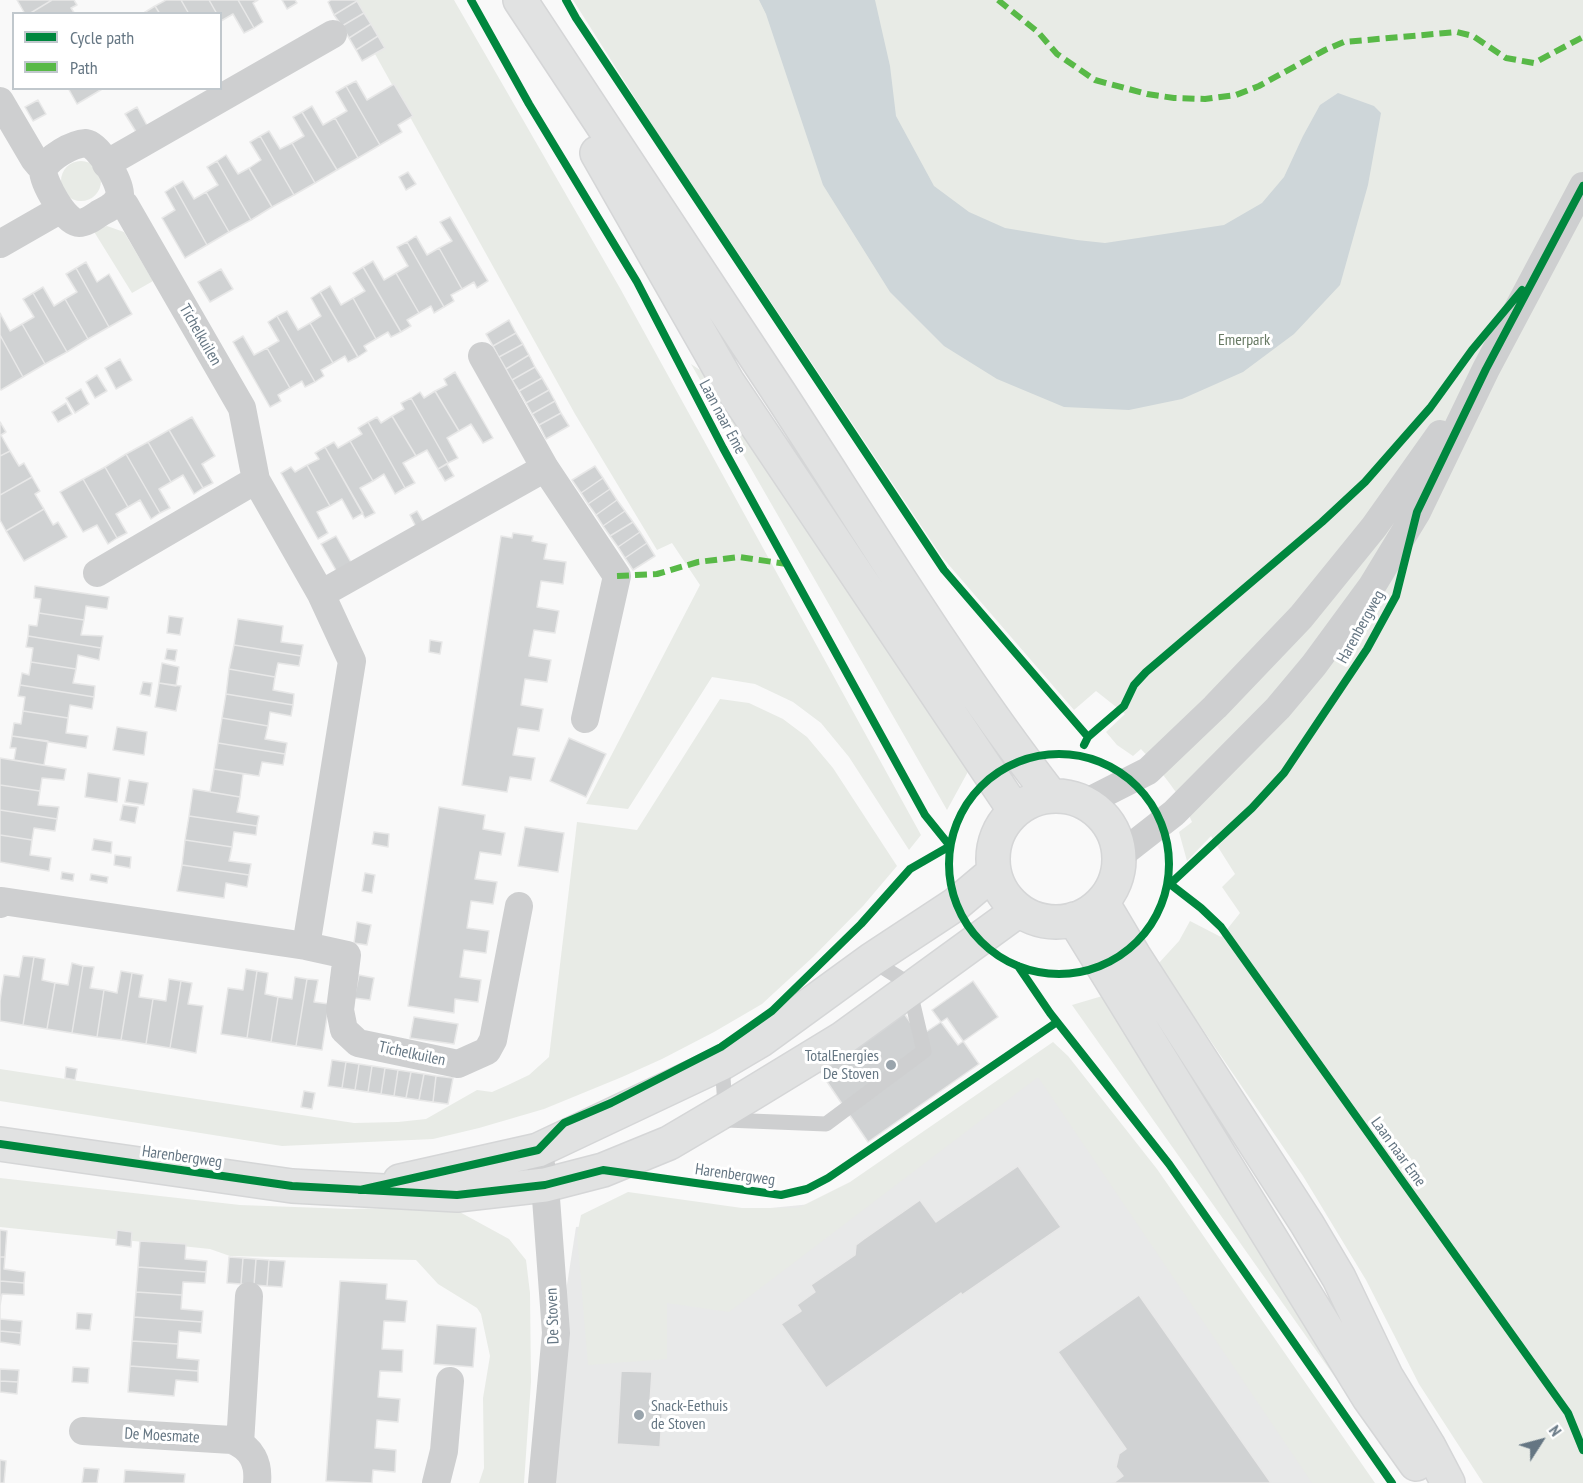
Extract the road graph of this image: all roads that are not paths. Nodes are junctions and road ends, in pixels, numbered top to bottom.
1 (510, 0) edge
2 (520, 0) edge
3 (333, 34) dead end
4 (0, 101) edge
5 (106, 164) junction
6 (44, 167) junction
7 (1583, 186) edge
8 (118, 200) junction
9 (61, 209) junction
10 (0, 244) edge
11 (482, 356) dead end
12 (1486, 369) junction
13 (545, 468) junction
14 (256, 480) junction
15 (97, 573) dead end
16 (321, 594) junction
17 (585, 719) dead end
18 (1051, 796) junction
19 (1085, 803) junction
20 (1015, 811) junction
21 (1119, 856) junction
22 (994, 872) junction
23 (1102, 902) junction
24 (0, 904) edge
25 (519, 906) dead end
26 (1019, 910) junction
27 (1074, 919) junction
28 (306, 946) junction
29 (871, 960) junction
30 (910, 990) junction
31 (722, 1063) junction
32 (725, 1110) junction
33 (0, 1144) edge
34 (538, 1150) junction
35 (544, 1185) junction
36 (360, 1190) junction
37 (249, 1296) dead end
38 (450, 1381) dead end
39 (83, 1431) dead end
40 (240, 1444) junction
41 (257, 1483) edge
42 (436, 1483) edge
43 (542, 1483) edge
44 (1430, 1483) edge
45 (1448, 1483) edge

1 - 20 street, Laan naar Eme
2 - 18 street
3 - 5 street
4 - 6 street
5 - 6 street, Tichelkuilen
5 - 8 street, Tichelkuilen
6 - 9 street
7 - 12 street, Harenbergweg
8 - 9 street
8 - 14 street, Tichelkuilen
9 - 10 street
11 - 13 street
12 - 19 street, Harenbergweg
12 - 21 street, Harenbergweg
13 - 16 street
13 - 17 street
14 - 15 street
14 - 16 street, Tichelkuilen
16 - 28 street, Tichelkuilen
18 - 19 street
18 - 20 street
19 - 21 street
20 - 22 street
21 - 23 street
22 - 26 street
22 - 29 street, Harenbergweg
23 - 27 street
23 - 45 street
24 - 28 street, Tichelkuilen
25 - 28 street, Tichelkuilen
26 - 27 street
26 - 30 street, Harenbergweg
27 - 44 street
29 - 30 lane
29 - 31 street, Harenbergweg
30 - 32 street, Harenbergweg
30 - 32 lane
31 - 32 lane
31 - 34 street, Harenbergweg
32 - 35 street, Harenbergweg
33 - 36 street, Harenbergweg
34 - 35 street, De Stoven
34 - 36 street, Harenbergweg
35 - 36 street, Harenbergweg
35 - 43 street, De Stoven
37 - 40 street
38 - 42 street
39 - 40 street, De Moesmate
40 - 41 street

